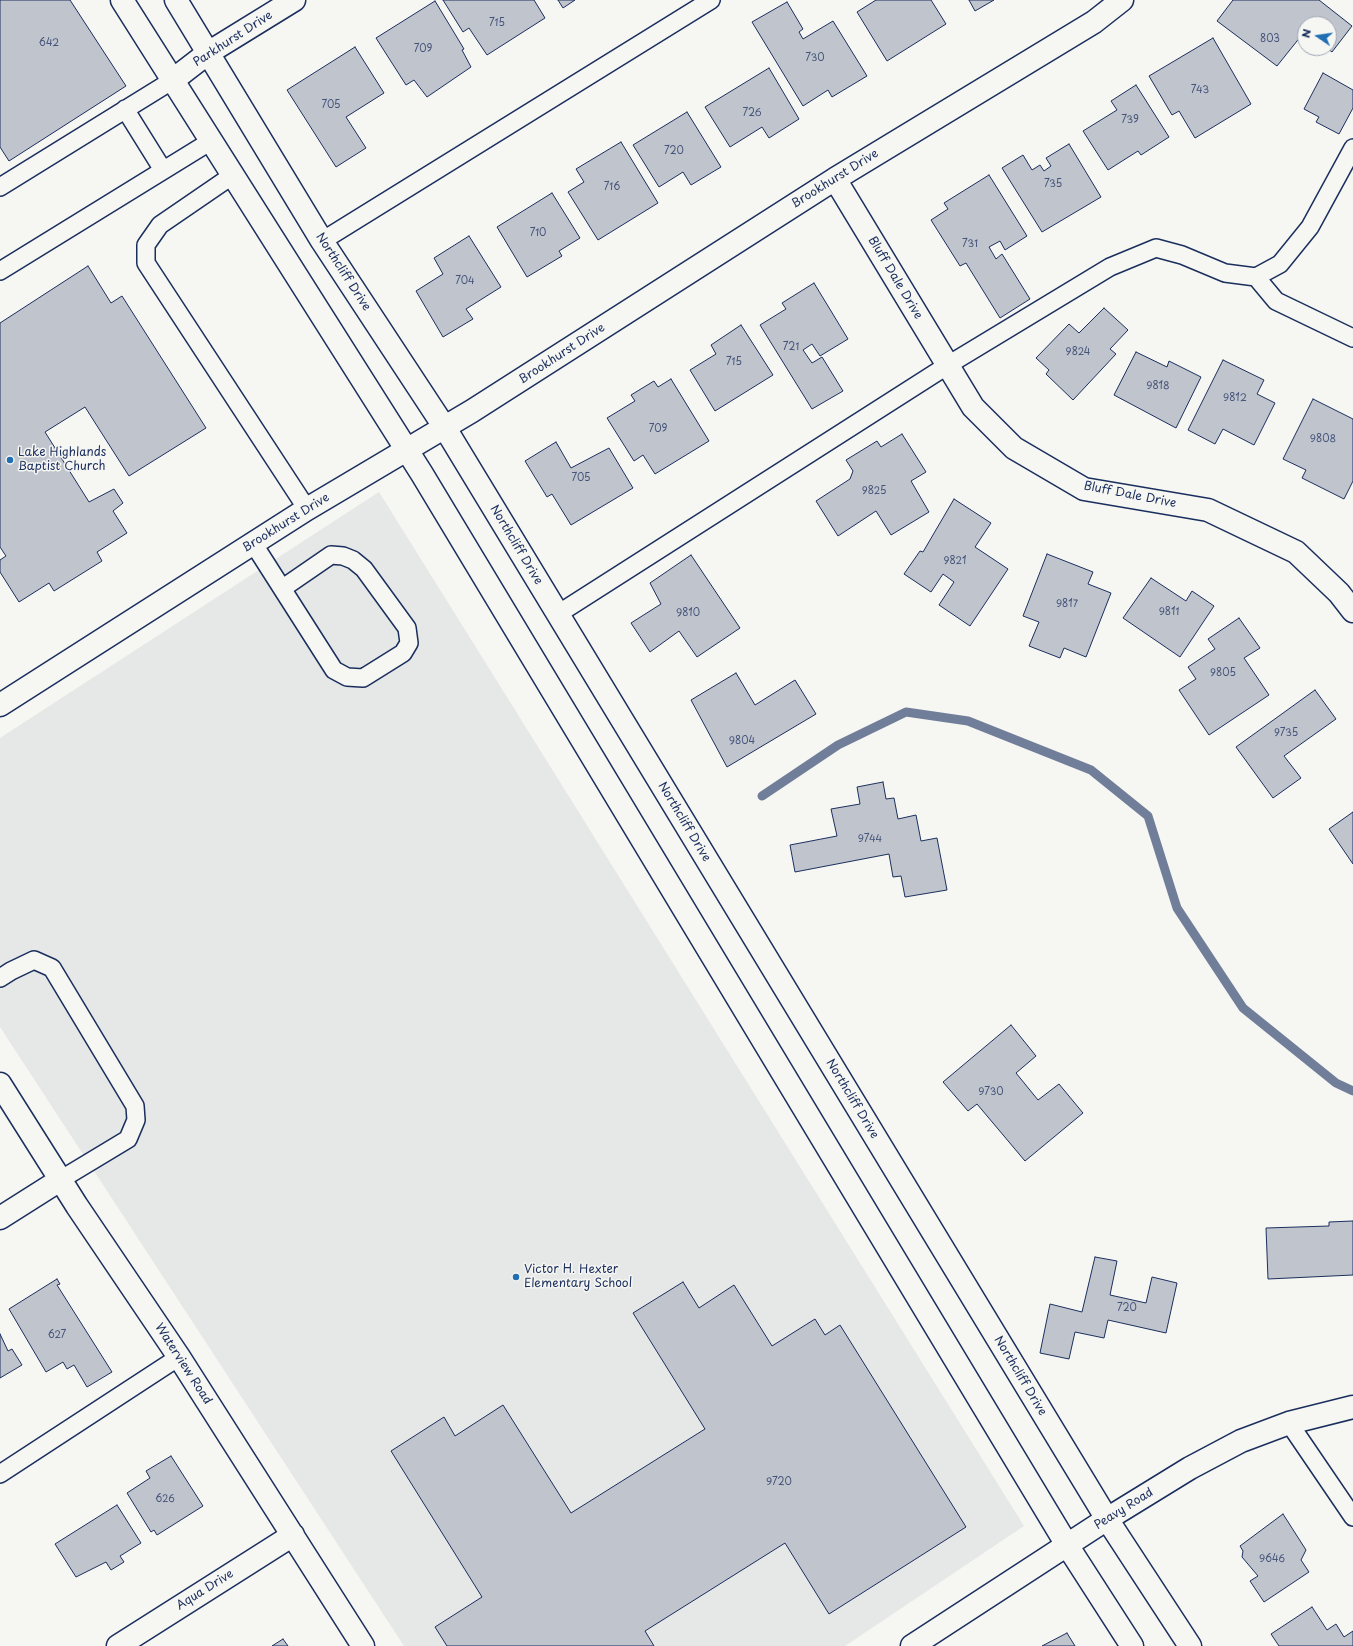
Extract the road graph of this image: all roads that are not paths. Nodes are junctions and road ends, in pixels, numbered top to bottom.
1 (122, 0) edge
2 (176, 0) edge
3 (294, 0) edge
4 (711, 0) edge
5 (1122, 0) edge
6 (208, 53) junction
7 (173, 80) junction
8 (126, 109) junction
9 (211, 141) junction
10 (1353, 148) edge
11 (163, 170) junction
12 (233, 175) junction
13 (835, 179) junction
14 (0, 187) edge
15 (322, 241) junction
16 (0, 271) edge
17 (1256, 277) junction
18 (1353, 338) edge
19 (948, 365) junction
20 (445, 428) junction
21 (406, 450) junction
22 (307, 509) junction
23 (253, 543) junction
24 (283, 588) junction
25 (1353, 611) edge
26 (558, 614) junction
27 (0, 705) edge
28 (0, 978) edge
29 (0, 1084) edge
30 (60, 1180) junction
31 (0, 1218) edge
32 (179, 1357) junction
33 (1353, 1407) edge
34 (1289, 1423) junction
35 (0, 1474) edge
36 (1353, 1517) edge
37 (1107, 1519) junction
38 (293, 1535) junction
39 (1067, 1545) junction
40 (118, 1646) edge
41 (363, 1646) edge
42 (912, 1646) edge
43 (1132, 1646) edge
44 (1190, 1646) edge

1 - 7 street
2 - 6 street, Northcliff Drive
3 - 6 street, Parkhurst Drive
4 - 15 lane
5 - 13 street, Brookhurst Drive
6 - 7 street, Parkhurst Drive
6 - 15 street, Northcliff Drive
7 - 8 lane
7 - 9 street
8 - 11 lane
8 - 14 lane
9 - 11 lane
9 - 12 street
10 - 17 lane
11 - 16 lane
12 - 21 street
12 - 22 lane
13 - 19 street, Bluff Dale Drive
13 - 20 street, Brookhurst Drive
15 - 20 street, Northcliff Drive
17 - 18 lane
17 - 19 lane
19 - 25 street, Bluff Dale Drive
19 - 26 lane
20 - 21 street, Brookhurst Drive
20 - 26 street, Northcliff Drive
21 - 22 street, Brookhurst Drive
21 - 39 street
22 - 23 street, Brookhurst Drive
23 - 24 lane
23 - 27 street, Brookhurst Drive
24 - 24 lane
26 - 37 street, Northcliff Drive
28 - 30 lane
29 - 30 street, Waterview Road
30 - 31 street
30 - 32 street, Waterview Road
32 - 35 lane
32 - 38 street, Waterview Road
33 - 34 street, Peavy Road
34 - 36 lane
34 - 37 street, Peavy Road
37 - 39 street, Peavy Road
37 - 44 street, Northcliff Drive
38 - 40 street, Aqua Drive
38 - 41 street, Waterview Road
39 - 42 street, Peavy Road
39 - 43 street

